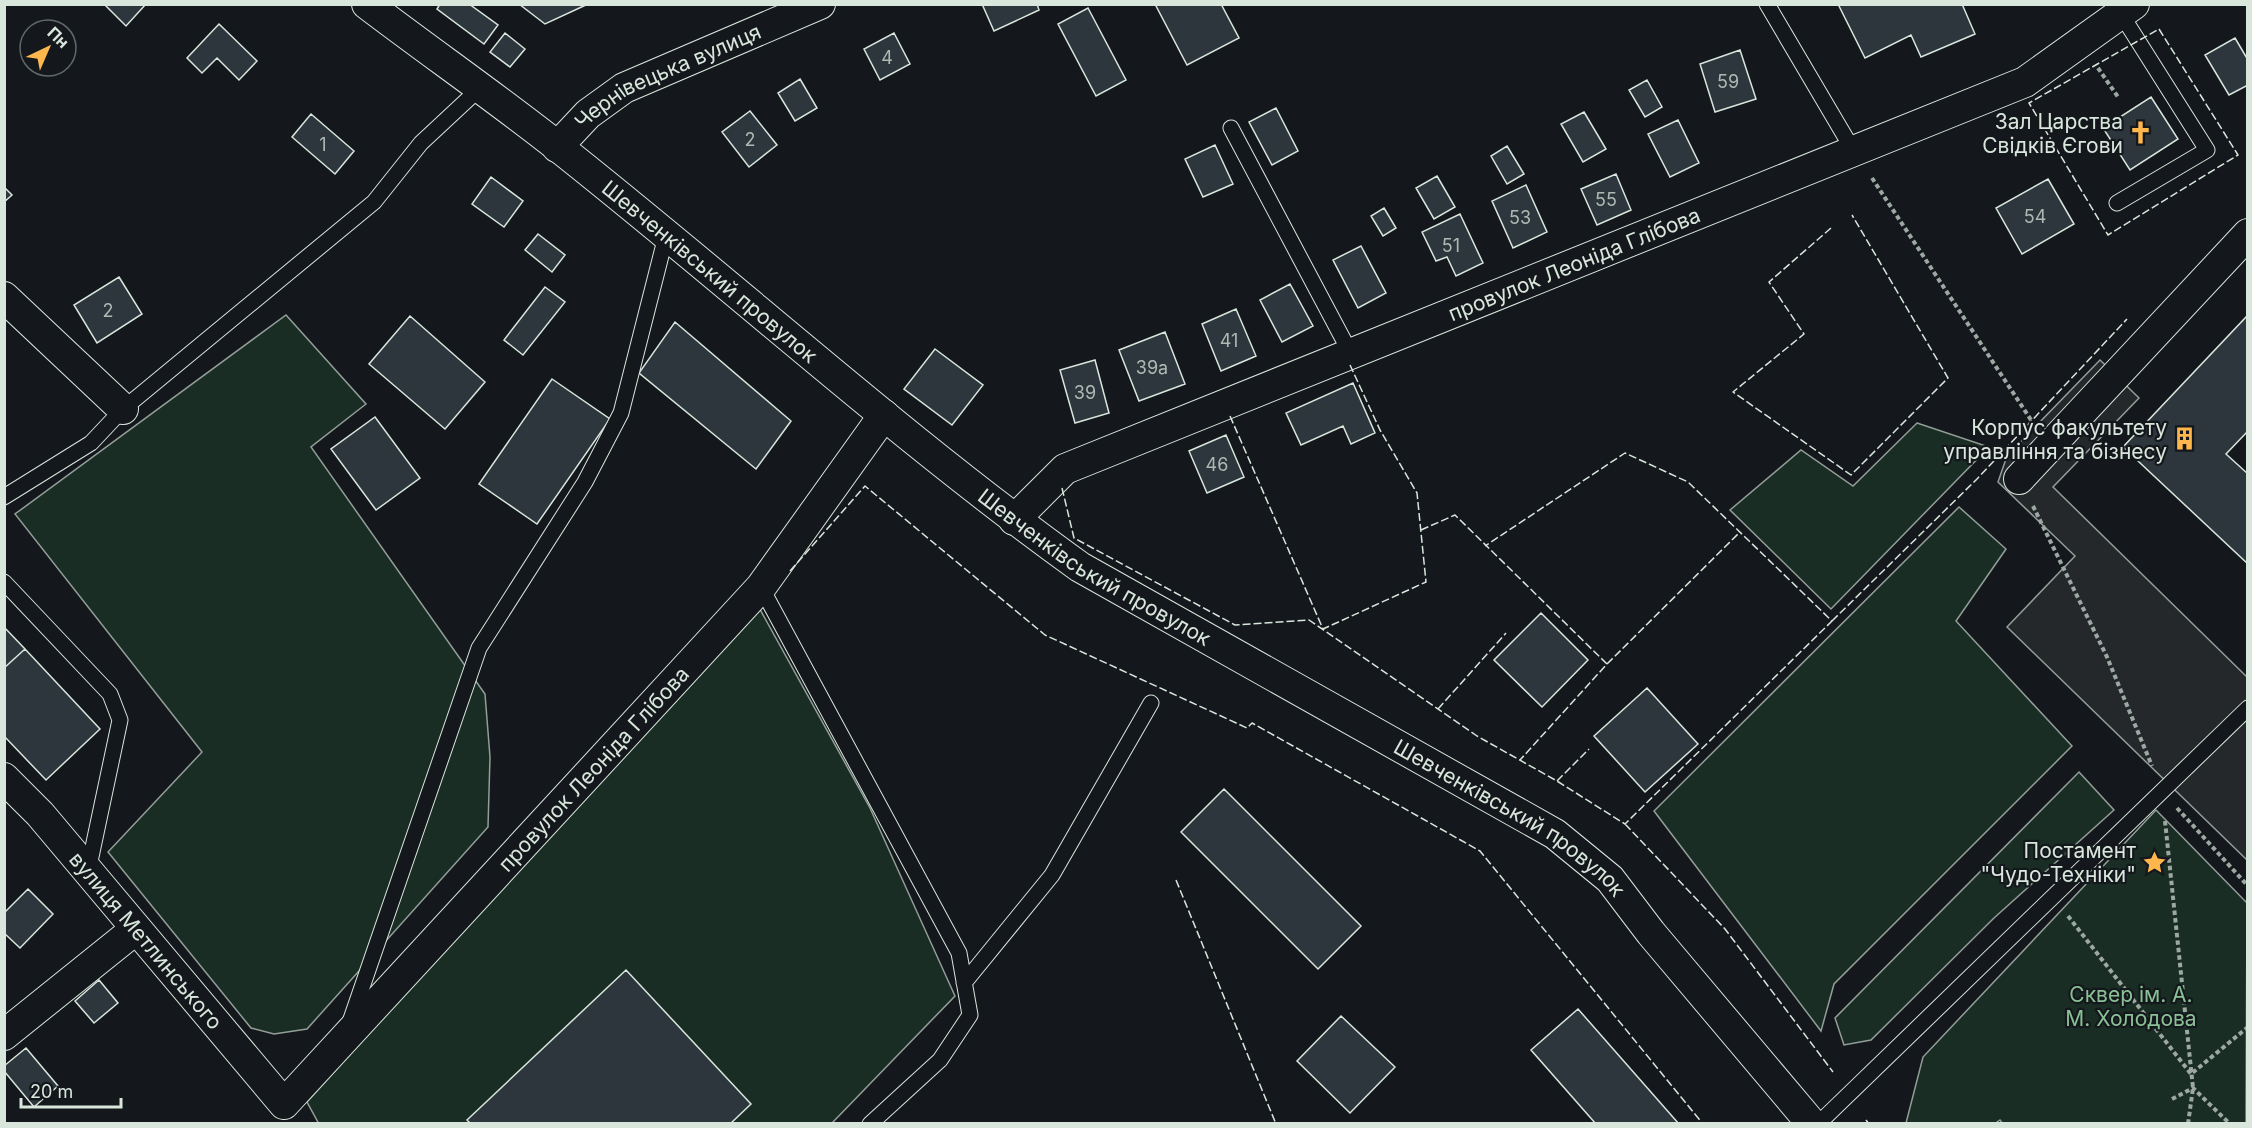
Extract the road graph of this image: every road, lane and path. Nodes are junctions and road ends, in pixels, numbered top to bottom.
1 (367, 4) edge
2 (820, 4) edge
3 (1767, 4) edge
4 (2127, 9) edge
5 (480, 88) junction
6 (1231, 128) dead end
7 (558, 147) junction
8 (1853, 150) junction
9 (2117, 203) dead end
10 (2247, 234) edge
11 (666, 236) junction
12 (4, 297) edge
13 (1351, 354) junction
14 (123, 410) junction
15 (884, 415) junction
16 (2034, 425) dead end
17 (2019, 479) joint
18 (4, 497) edge
19 (1014, 520) junction
20 (4, 582) edge
21 (761, 586) junction
22 (1151, 703) dead end
23 (2247, 708) edge
24 (4, 778) edge
25 (2162, 791) junction
26 (88, 871) junction
27 (2247, 886) edge
28 (2052, 896) junction
29 (136, 929) junction
30 (964, 983) junction
31 (2247, 1027) edge
32 (4, 1035) edge
33 (344, 1039) junction
34 (2191, 1074) junction
35 (2193, 1088) junction
36 (2172, 1099) dead end
37 (284, 1104) joint
38 (870, 1124) edge
39 (1812, 1124) edge
40 (1818, 1124) edge
41 (2188, 1124) edge
42 (2230, 1124) edge

1 - 5 street, Шевченківський провулок
2 - 7 street, Чернівецька вулиця
3 - 8 lane
4 - 8 street, провулок Леоніда Глібова
4 - 9 lane
5 - 7 street, Шевченківський провулок
5 - 14 lane
6 - 13 lane
7 - 11 street, Шевченківський провулок
8 - 13 street, провулок Леоніда Глібова
8 - 16 path
10 - 17 street
11 - 15 street, Шевченківський провулок
11 - 33 lane
12 - 14 street
13 - 19 street, провулок Леоніда Глібова
14 - 18 lane
15 - 19 street, Шевченківський провулок
15 - 21 street, провулок Леоніда Глібова
17 - 25 path
19 - 39 street, Шевченківський провулок
20 - 26 lane
21 - 30 lane
21 - 33 street, провулок Леоніда Глібова
22 - 30 lane
23 - 25 lane
24 - 26 street, вулиця Метлинського
25 - 27 path
25 - 28 lane
25 - 34 path
26 - 29 street, вулиця Метлинського
28 - 34 path
28 - 40 lane
29 - 32 street
29 - 37 street, вулиця Метлинського
30 - 38 lane
31 - 34 path
33 - 37 street, провулок Леоніда Глібова
34 - 35 path
35 - 36 path
35 - 41 path
35 - 42 path

